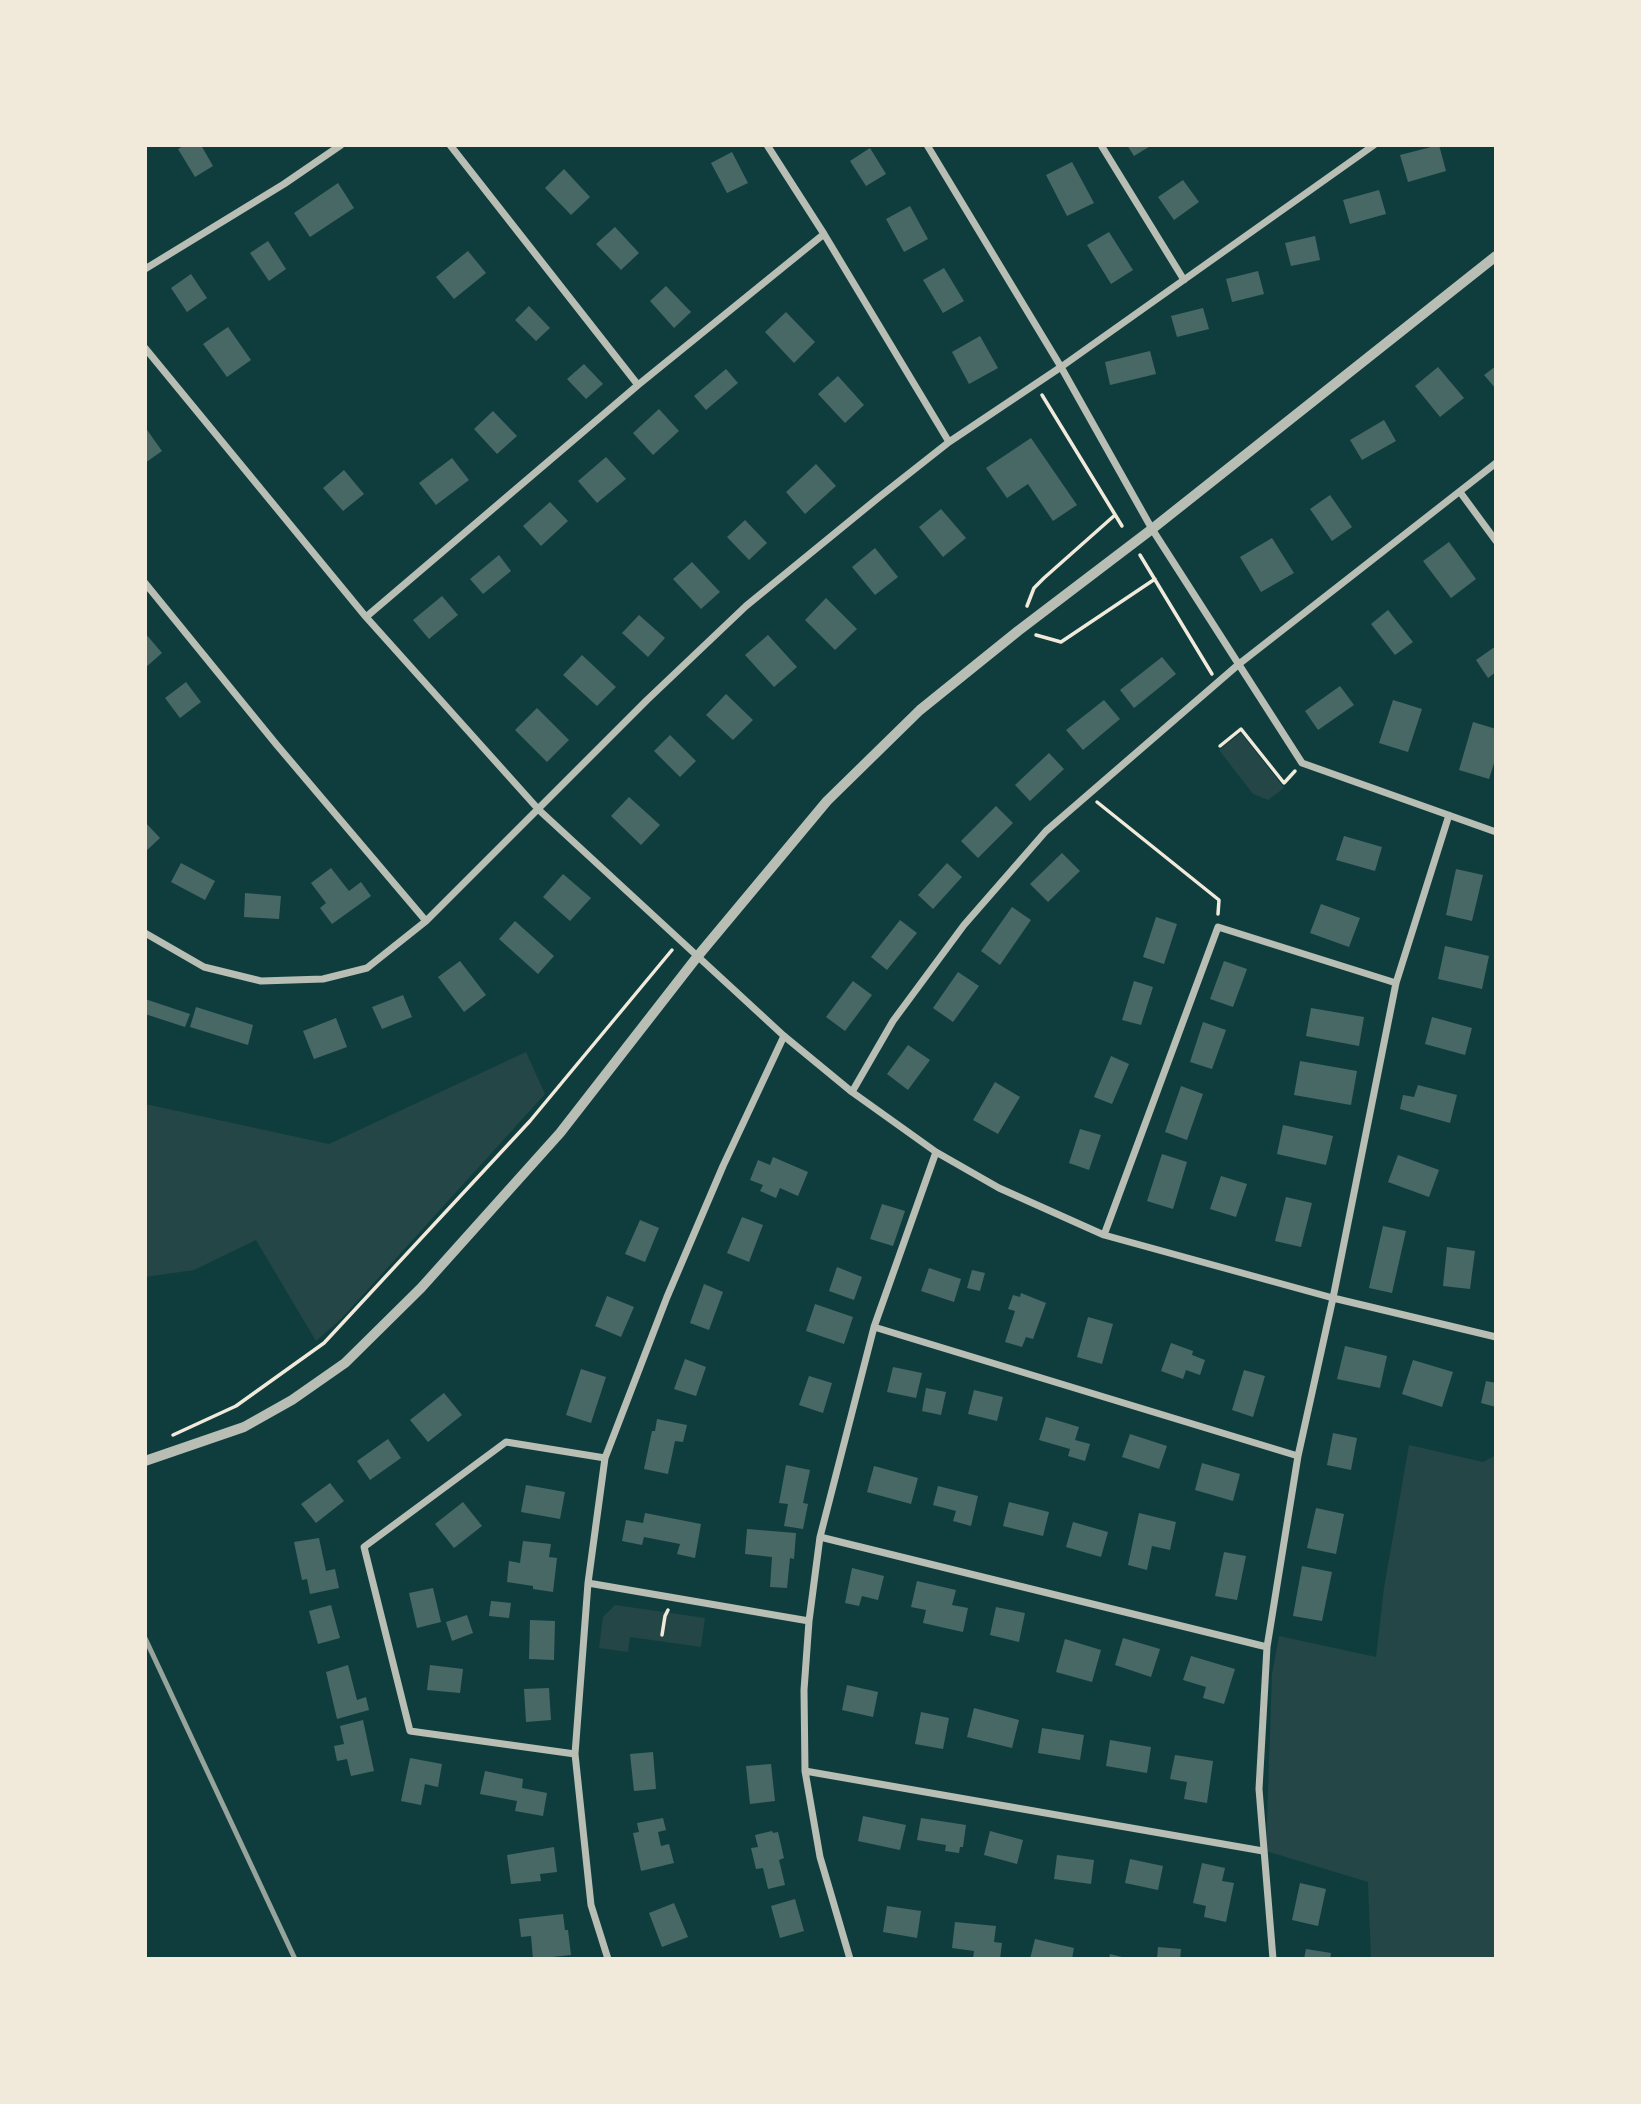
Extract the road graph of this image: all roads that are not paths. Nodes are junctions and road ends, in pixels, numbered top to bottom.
1 (341, 145) edge
2 (450, 145) edge
3 (767, 145) edge
4 (927, 145) edge
5 (1101, 145) edge
6 (1374, 145) edge
7 (824, 234) junction
8 (1496, 256) edge
9 (145, 269) edge
10 (1184, 280) junction
11 (145, 348) edge
12 (1061, 367) junction
13 (638, 385) junction
14 (948, 442) junction
15 (1496, 463) edge
16 (1460, 492) junction
17 (1152, 529) junction
18 (1496, 541) edge
19 (145, 583) edge
20 (366, 617) junction
21 (1239, 664) junction
22 (539, 810) junction
23 (1449, 815) junction
24 (1496, 832) edge
25 (426, 921) junction
26 (145, 933) edge
27 (697, 957) junction
28 (1396, 984) junction
29 (784, 1036) junction
30 (852, 1092) junction
31 (936, 1152) junction
32 (1104, 1235) junction
33 (1333, 1298) junction
34 (874, 1327) junction
35 (1496, 1337) edge
36 (1298, 1456) junction
37 (604, 1458) junction
38 (145, 1461) edge
39 (820, 1537) junction
40 (588, 1583) junction
41 (808, 1621) junction
42 (1267, 1647) junction
43 (575, 1754) junction
44 (805, 1771) junction
45 (1263, 1851) junction
46 (608, 1959) edge
47 (850, 1959) edge
48 (1273, 1959) edge

1 - 9 street
2 - 13 street
3 - 7 street
4 - 12 street
5 - 10 street
6 - 10 street
7 - 13 street
7 - 14 street
8 - 17 street
10 - 12 street
11 - 20 street
12 - 14 street
12 - 17 street
13 - 20 street
14 - 22 street
15 - 16 street
16 - 18 street
16 - 21 street
17 - 21 street
17 - 27 street
19 - 25 street
20 - 22 street
21 - 23 street
21 - 30 street
22 - 25 street
22 - 27 street
23 - 24 street
23 - 28 street
25 - 26 street
27 - 29 street
27 - 38 street
28 - 32 street
28 - 33 street
29 - 30 street
29 - 37 street
30 - 31 street
31 - 32 street
31 - 34 street
32 - 33 street
33 - 35 street
33 - 36 street
34 - 36 street
34 - 39 street
36 - 42 street
37 - 40 street
37 - 43 street
39 - 41 street
39 - 42 street
40 - 41 street
40 - 43 street
41 - 44 street
42 - 45 street
43 - 46 street
44 - 45 street
44 - 47 street
45 - 48 street

